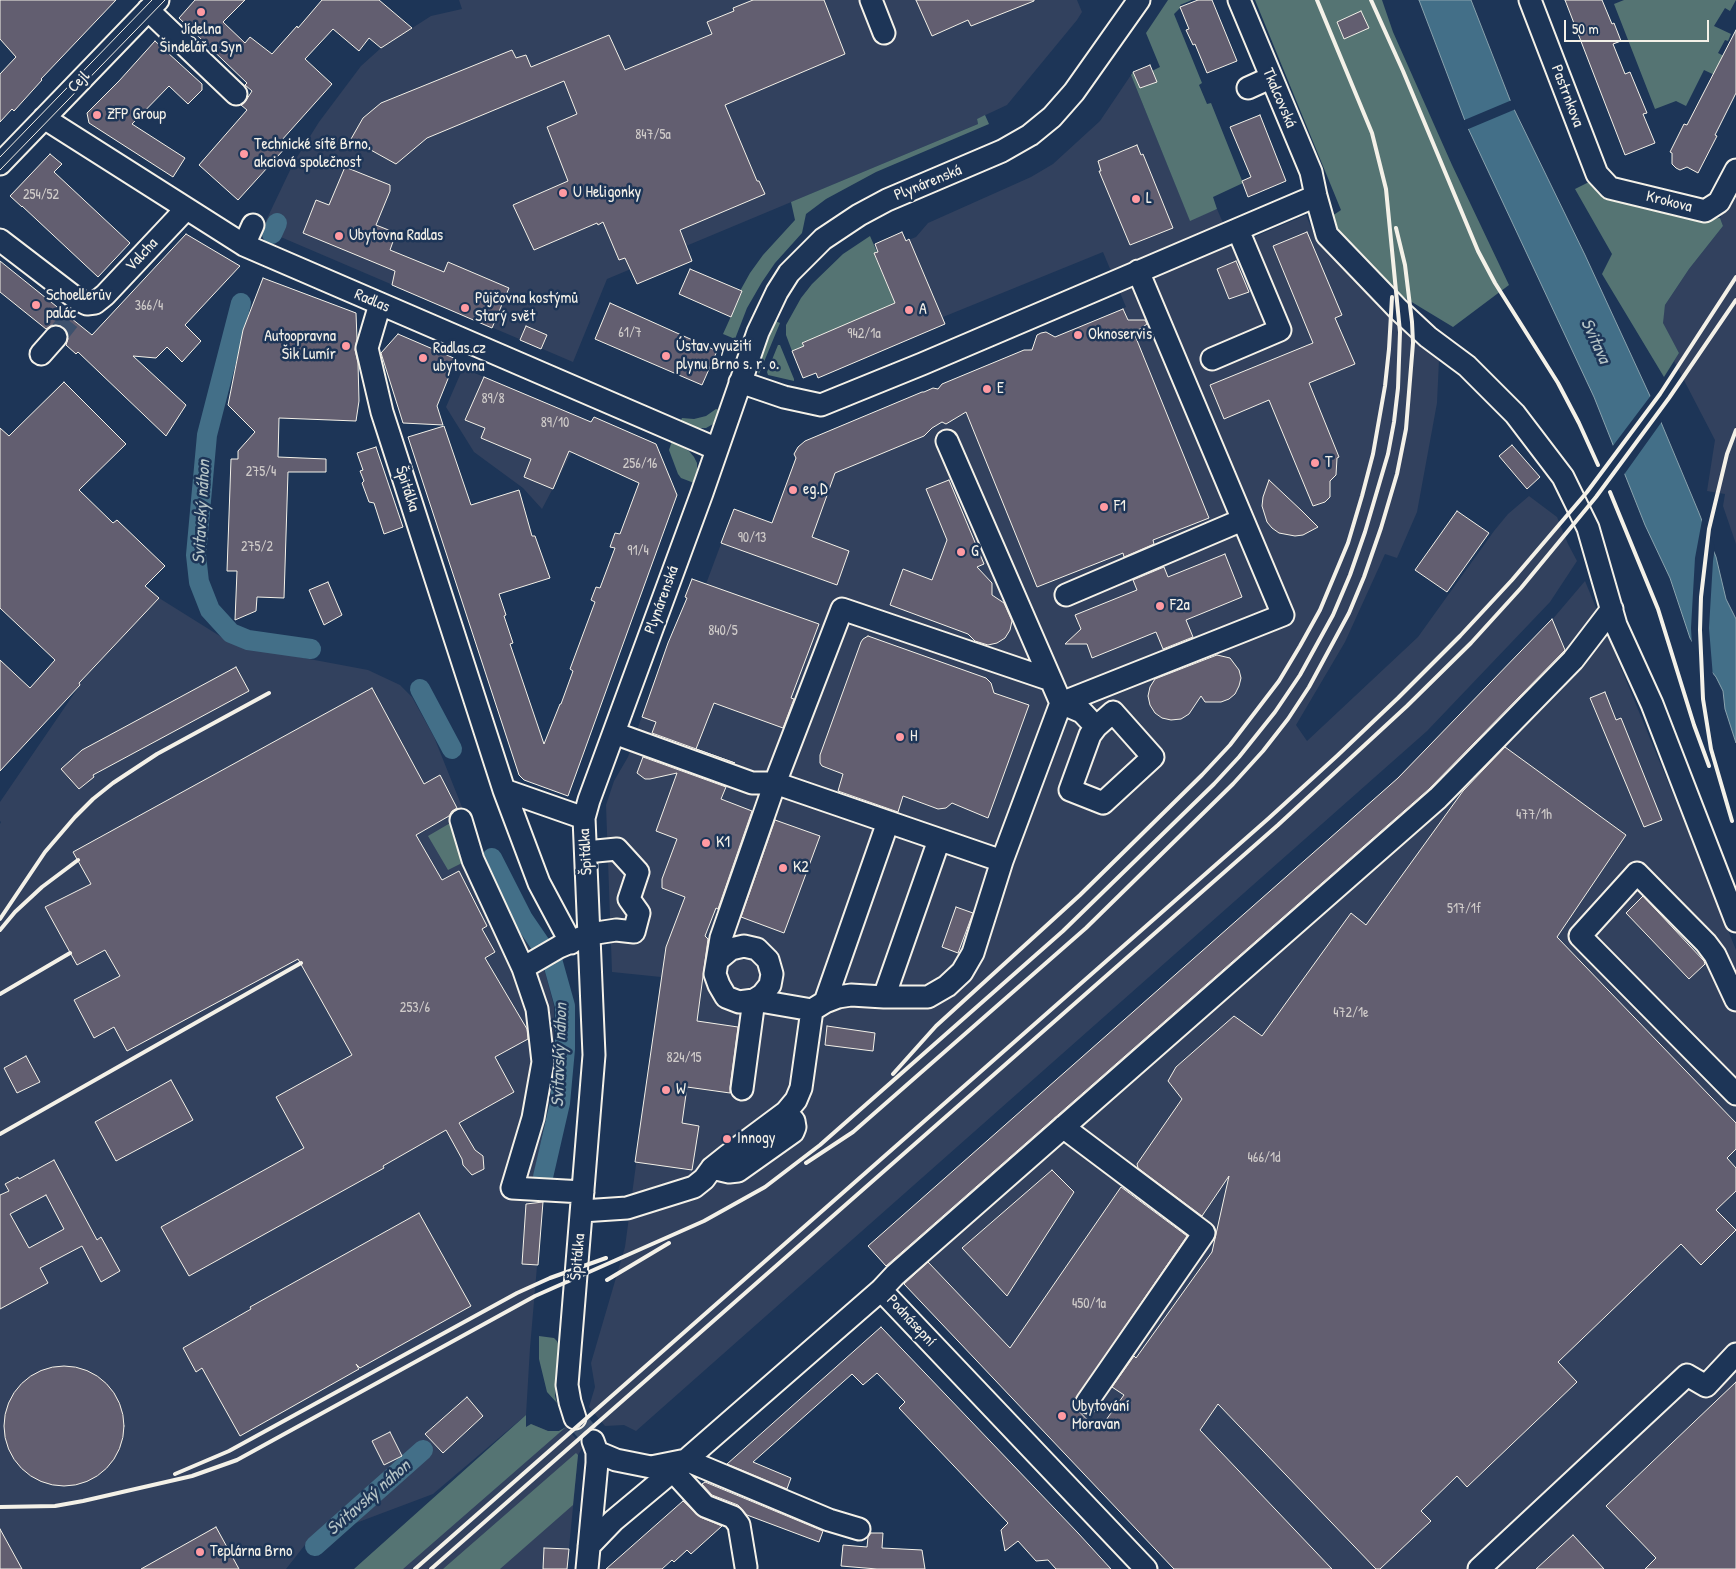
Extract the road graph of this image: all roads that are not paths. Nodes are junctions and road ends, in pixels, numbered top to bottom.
1 (872, 0) edge
2 (1140, 0) edge
3 (1239, 0) edge
4 (1530, 0) edge
5 (153, 5) edge
6 (884, 34) dead end
7 (1270, 78) junction
8 (1248, 88) dead end
9 (236, 94) dead end
10 (44, 118) junction
11 (0, 164) edge
12 (1736, 170) edge
13 (1610, 188) joint
14 (1316, 196) junction
15 (186, 209) junction
16 (253, 225) dead end
17 (1238, 230) junction
18 (0, 240) edge
19 (244, 245) junction
20 (1138, 271) junction
21 (380, 304) junction
22 (56, 337) tunnel mouth
23 (41, 354) dead end
24 (1212, 359) dead end
25 (740, 382) junction
26 (947, 441) dead end
27 (717, 449) junction
28 (1242, 520) junction
29 (1066, 595) dead end
30 (1612, 609) junction
31 (1051, 680) junction
32 (1061, 703) junction
33 (1096, 727) dead end
34 (614, 733) junction
35 (775, 783) junction
36 (504, 790) junction
37 (584, 818) junction
38 (461, 820) dead end
39 (888, 822) junction
40 (939, 840) junction
41 (586, 852) junction
42 (1002, 862) junction
43 (1736, 920) edge
44 (590, 934) junction
45 (565, 945) junction
46 (719, 959) junction
47 (530, 964) junction
48 (884, 997) junction
49 (754, 1000) junction
50 (1736, 1000) edge
51 (819, 1006) junction
52 (742, 1089) dead end
53 (1736, 1094) edge
54 (1063, 1127) junction
55 (582, 1202) junction
56 (882, 1290) junction
57 (1736, 1354) edge
58 (1087, 1402) dead end
59 (575, 1418) tunnel mouth
60 (679, 1466) junction
61 (859, 1529) dead end
62 (589, 1546) junction
63 (746, 1567) dead end
64 (587, 1569) edge
65 (1146, 1569) edge
66 (1479, 1569) edge

1 - 6 street
2 - 25 street, Plynárenská
3 - 7 street, Tkalcovská
4 - 13 street, Pastrnkova
5 - 9 street
5 - 10 street, Cejl
7 - 8 street
7 - 14 street, Tkalcovská
10 - 11 street, Cejl
10 - 15 street, Radlas
12 - 13 street, Krokova
14 - 17 street
14 - 30 street, Tkalcovská
15 - 18 street, Valcha
15 - 19 street, Radlas
16 - 19 street
17 - 20 street
17 - 24 street
19 - 21 street, Radlas
20 - 25 street
20 - 28 street
21 - 27 street, Radlas
21 - 36 street, Špitálka
22 - 23 street
25 - 27 street, Plynárenská
26 - 31 street
27 - 34 street, Plynárenská
28 - 29 street
28 - 32 street
30 - 43 street, Tkalcovská
30 - 54 street
31 - 32 street
31 - 35 street
32 - 33 street
32 - 42 street
34 - 35 street
34 - 37 street, Plynárenská
35 - 39 street
35 - 46 street
36 - 37 street, Špitálka
36 - 45 street
37 - 41 street, Špitálka
38 - 47 street
39 - 40 street
39 - 51 street
40 - 42 street
40 - 48 street
41 - 44 street, Špitálka
41 - 44 street
42 - 48 street
44 - 45 street
44 - 55 street, Špitálka
45 - 47 street
46 - 49 street
46 - 49 street
47 - 55 street
48 - 51 street
49 - 51 street
49 - 52 street
50 - 53 street
51 - 55 street
54 - 56 street
54 - 58 street
55 - 59 street, Špitálka
56 - 60 street, Podnásepní
56 - 65 street, Podnásepní
57 - 66 street
60 - 61 street
60 - 62 street, Podnásepní
60 - 62 street
60 - 63 street
62 - 64 street

